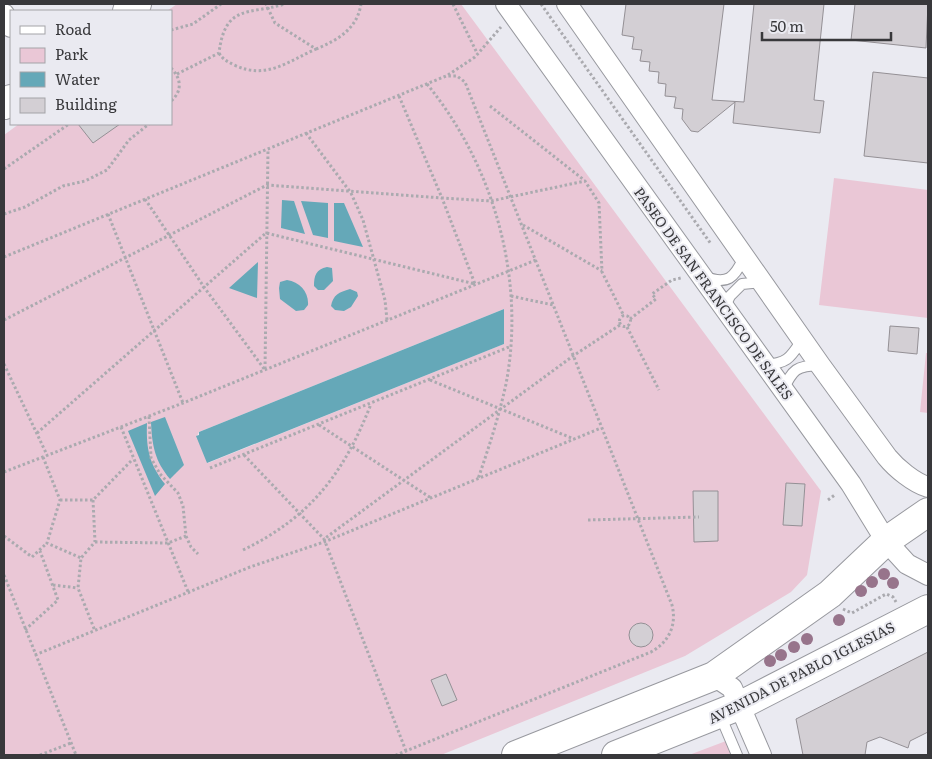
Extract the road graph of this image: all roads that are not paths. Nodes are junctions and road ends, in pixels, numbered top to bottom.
1 (567, 4) edge
2 (510, 10) edge
3 (4, 14) edge
4 (10, 25) edge
5 (744, 258) junction
6 (701, 276) junction
7 (762, 282) junction
8 (724, 308) junction
9 (802, 340) junction
10 (765, 365) junction
11 (820, 365) junction
12 (783, 390) junction
13 (928, 487) edge
14 (928, 512) edge
15 (886, 541) junction
16 (928, 575) edge
17 (916, 614) edge
18 (714, 676) junction
19 (731, 710) junction
20 (754, 749) edge
21 (516, 755) edge
22 (616, 755) edge
23 (737, 755) edge

1 - 5 street
2 - 6 street, PASEO DE SAN FRANCISCO DE SALES
3 - 4 street
5 - 6 lane
5 - 7 street
6 - 8 street, PASEO DE SAN FRANCISCO DE SALES
7 - 8 lane
7 - 9 street
8 - 10 street, PASEO DE SAN FRANCISCO DE SALES
9 - 10 lane
9 - 11 street
10 - 12 street, PASEO DE SAN FRANCISCO DE SALES
11 - 12 lane
11 - 13 street
12 - 15 street, PASEO DE SAN FRANCISCO DE SALES
14 - 15 street
15 - 16 street, PASEO DE SAN FRANCISCO DE SALES
15 - 18 street
17 - 19 street, AVENIDA DE PABLO IGLESIAS
18 - 19 street
18 - 21 street
19 - 20 street
19 - 22 street, AVENIDA DE PABLO IGLESIAS
19 - 23 lane

